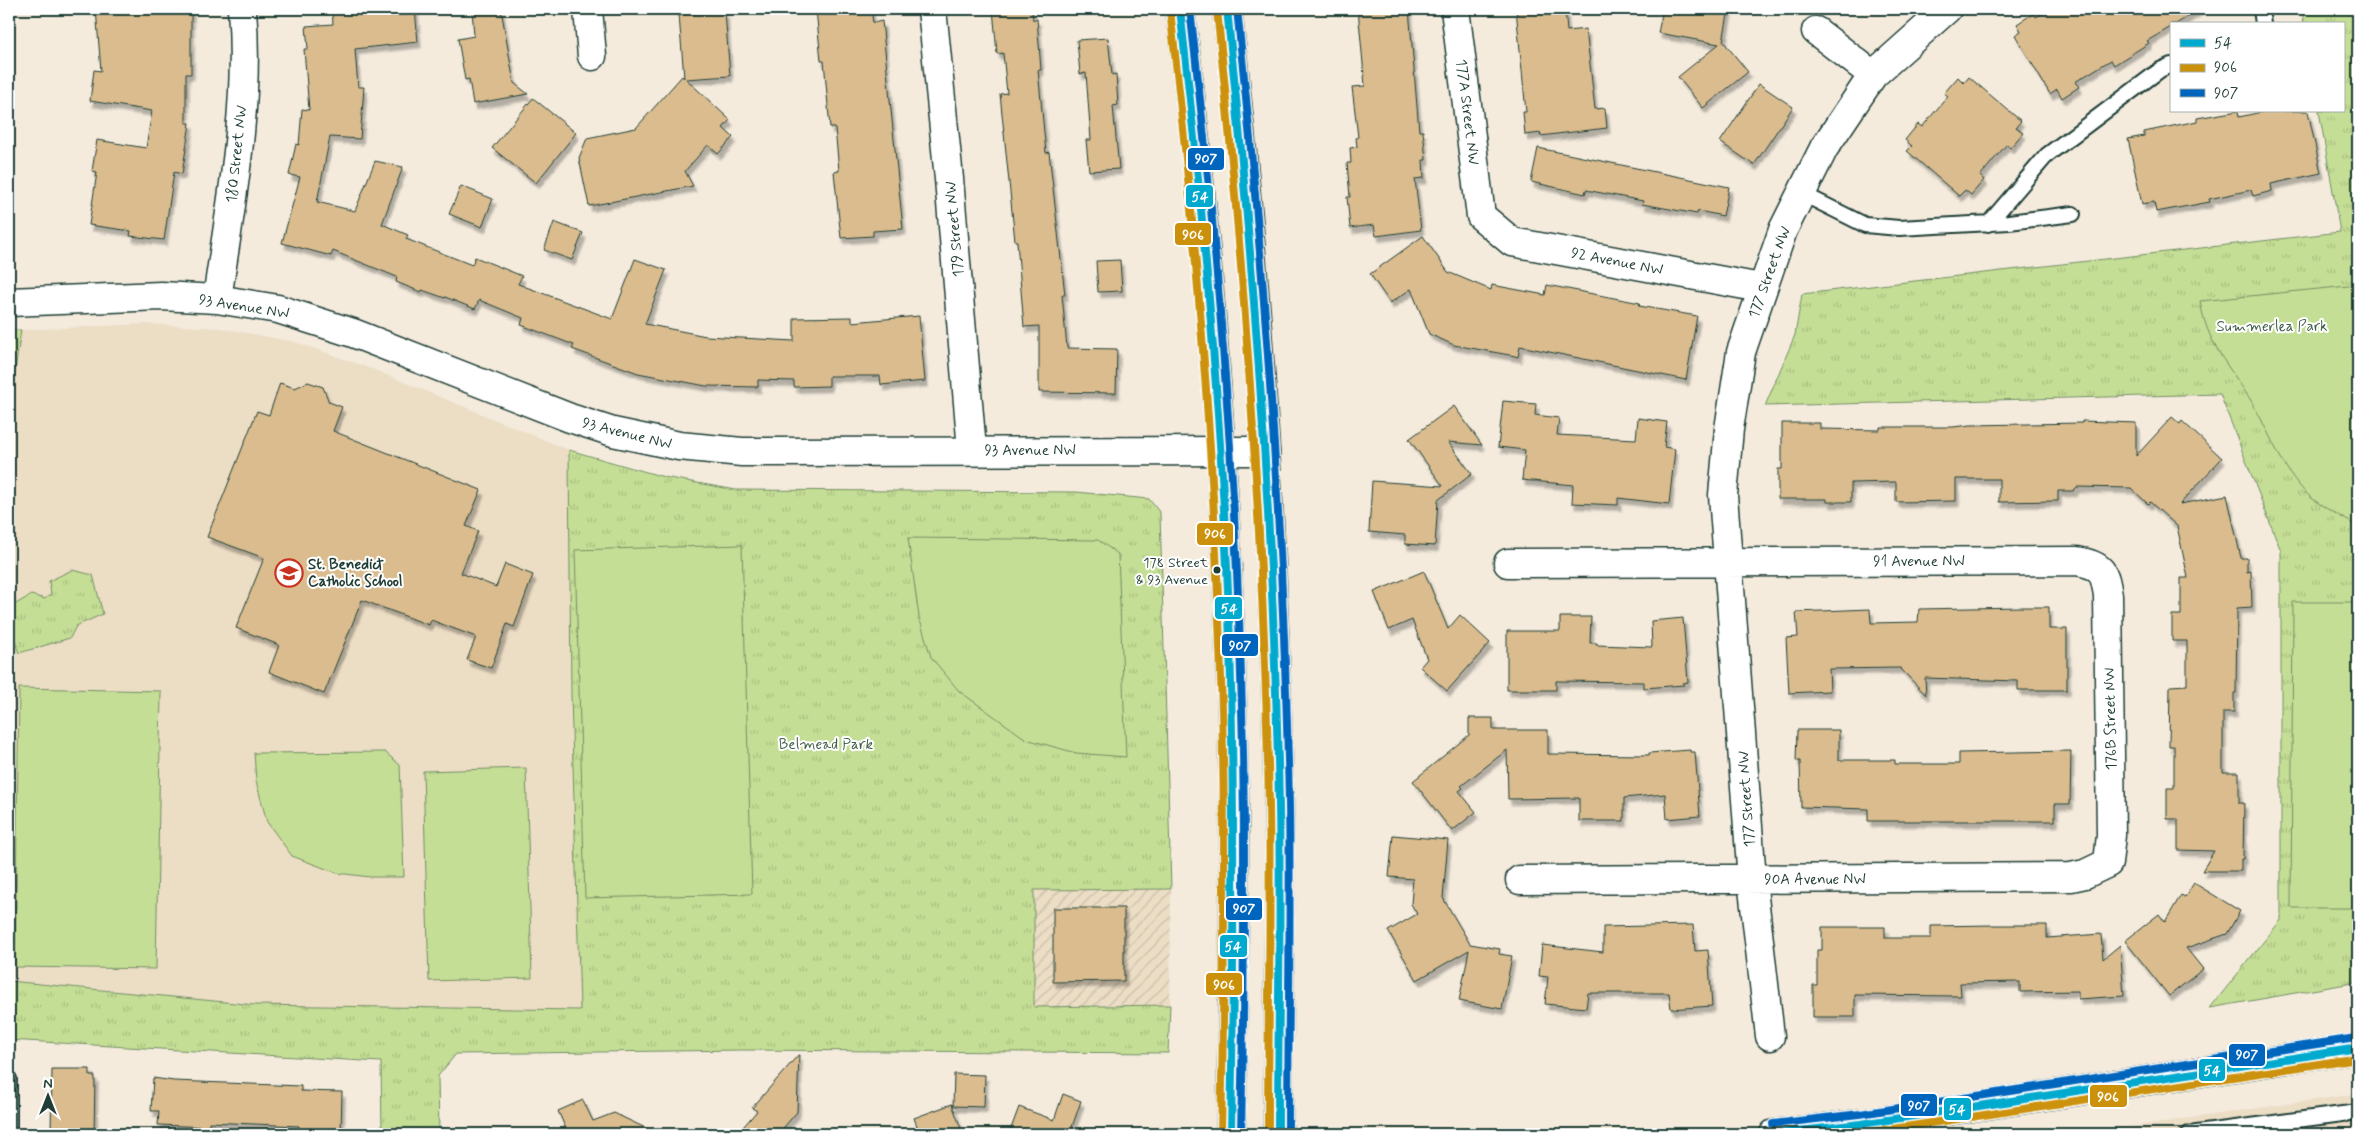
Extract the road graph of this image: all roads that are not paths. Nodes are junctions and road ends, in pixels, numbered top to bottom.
1 (242, 9) edge
2 (588, 9) edge
3 (932, 9) edge
4 (1180, 9) edge
5 (1226, 9) edge
6 (1455, 9) edge
7 (1947, 9) edge
8 (2261, 9) edge
9 (2263, 22) edge
10 (1816, 31) dead end
11 (592, 56) dead end
12 (2170, 65) edge
13 (1873, 75) junction
14 (1801, 193) junction
15 (2073, 214) dead end
16 (1481, 216) joint
17 (1988, 224) junction
18 (1761, 288) junction
19 (217, 299) junction
20 (9, 302) edge
21 (972, 450) junction
22 (1265, 451) junction
23 (1221, 452) junction
24 (1728, 562) junction
25 (1508, 563) dead end
26 (2105, 575) joint
27 (2108, 863) joint
28 (1520, 880) dead end
29 (1752, 880) junction
30 (1770, 1036) dead end
31 (2358, 1048) edge
32 (9, 1079) edge
33 (2358, 1112) edge
34 (1862, 1129) edge
35 (9, 1134) edge
36 (1231, 1134) edge
37 (1278, 1134) edge
38 (1774, 1134) edge
39 (2189, 1134) edge

1 - 19 street, 180 Street NW
2 - 11 street
3 - 21 street, 179 Street NW
4 - 23 street
5 - 22 street
6 - 16 street, 177A Street NW
7 - 13 street
8 - 9 lane
10 - 13 street
12 - 17 lane
13 - 14 street, 177 Street NW
14 - 17 lane
14 - 18 street, 177 Street NW
15 - 17 lane
16 - 18 street, 92 Avenue NW
18 - 24 street, 177 Street NW
19 - 20 street, 93 Avenue NW
19 - 21 street, 93 Avenue NW
21 - 23 street, 93 Avenue NW
22 - 23 street, 93 Avenue NW
22 - 37 street
23 - 36 street
24 - 25 street
24 - 26 street, 91 Avenue NW
24 - 29 street, 177 Street NW
26 - 27 street, 176B Street NW
27 - 29 street, 90A Avenue NW
28 - 29 street, 90A Avenue NW
29 - 30 street, 177 Street NW
31 - 34 street
32 - 35 lane
33 - 39 lane
34 - 38 street

